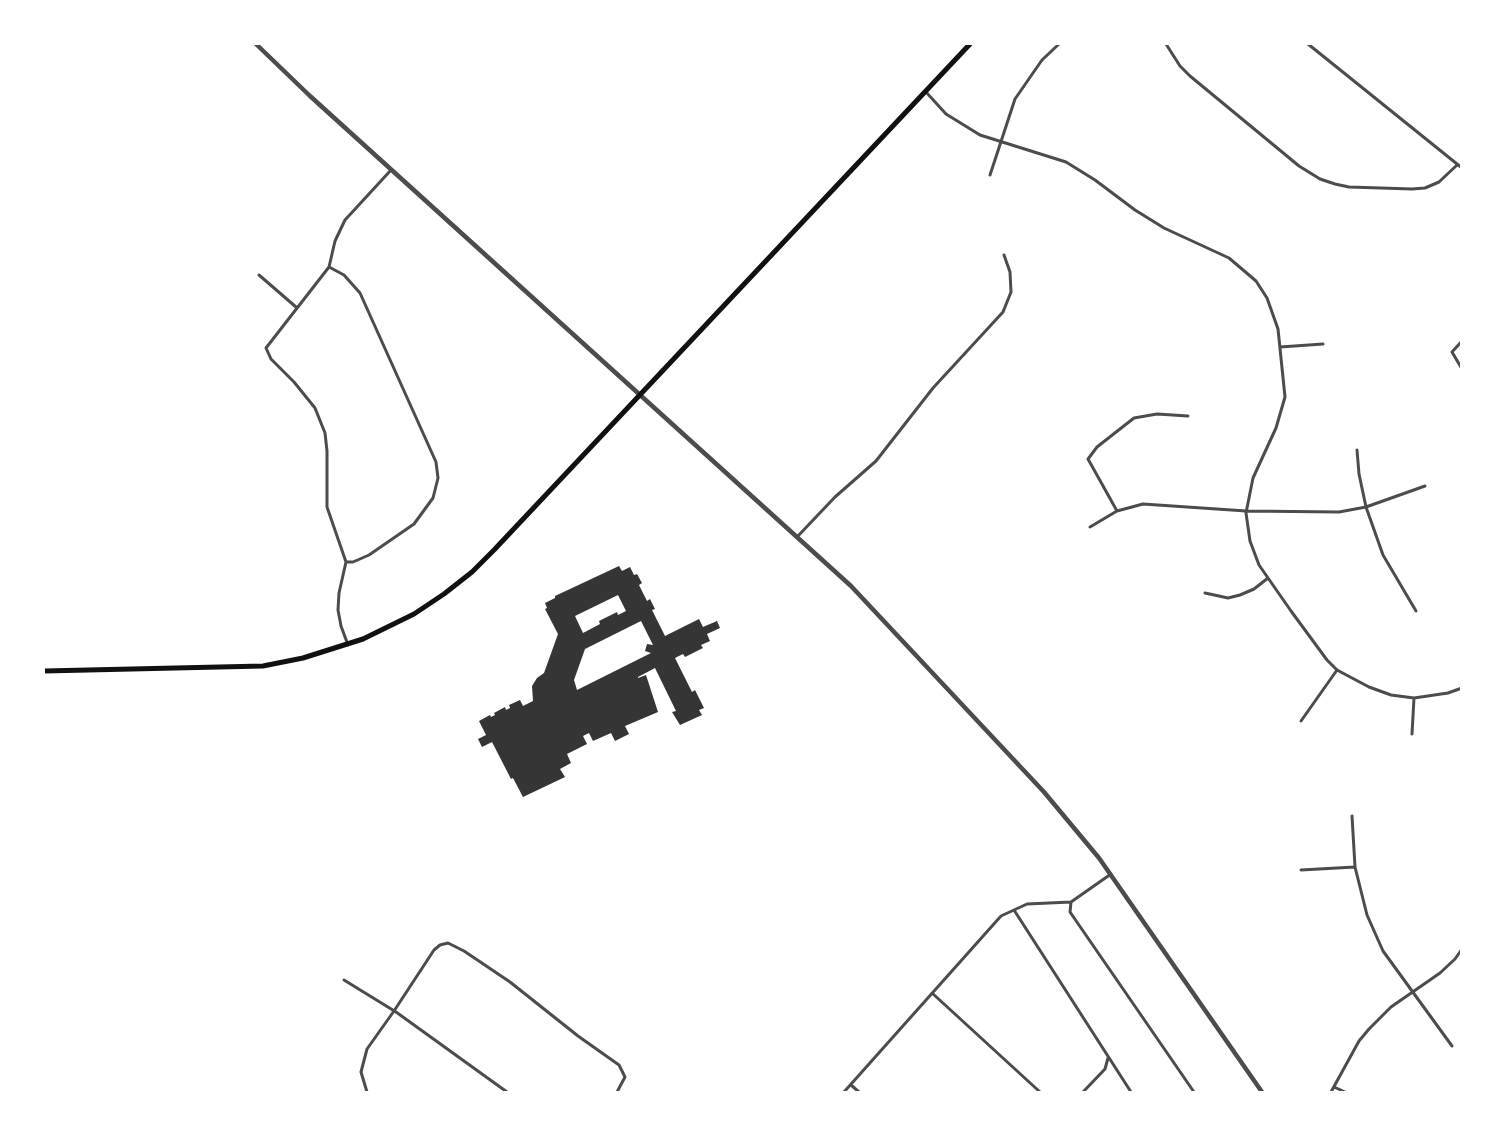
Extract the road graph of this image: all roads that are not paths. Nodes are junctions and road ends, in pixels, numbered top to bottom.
1 (256, 44) edge
2 (970, 44) edge
3 (1059, 44) edge
4 (1166, 44) edge
5 (1308, 44) edge
6 (925, 92) junction
7 (1000, 140) junction
8 (1457, 165) junction
9 (1461, 168) edge
10 (391, 170) junction
11 (990, 175) dead end
12 (1004, 255) dead end
13 (329, 267) junction
14 (259, 275) dead end
15 (297, 307) junction
16 (1461, 341) edge
17 (1323, 344) dead end
18 (1280, 347) junction
19 (1461, 369) edge
20 (639, 394) junction
21 (1188, 416) dead end
22 (1357, 450) dead end
23 (1425, 486) dead end
24 (1366, 507) junction
25 (1117, 511) junction
26 (1246, 511) junction
27 (1090, 527) dead end
28 (797, 537) junction
29 (346, 562) junction
30 (1268, 578) junction
31 (1205, 593) dead end
32 (1416, 611) dead end
33 (348, 645) junction
34 (1337, 670) junction
35 (44, 671) edge
36 (1461, 688) edge
37 (1413, 698) junction
38 (1301, 721) dead end
39 (1412, 734) dead end
40 (1352, 816) dead end
41 (1355, 867) junction
42 (1301, 870) dead end
43 (1111, 874) junction
44 (1071, 902) junction
45 (1014, 910) junction
46 (1461, 949) edge
47 (344, 980) dead end
48 (932, 993) junction
49 (1413, 993) junction
50 (394, 1011) junction
51 (1452, 1046) dead end
52 (1108, 1058) junction
53 (850, 1085) junction
54 (1334, 1087) junction
55 (367, 1092) edge
56 (507, 1092) edge
57 (617, 1092) edge
58 (843, 1092) edge
59 (859, 1092) edge
60 (1040, 1092) edge
61 (1083, 1092) edge
62 (1131, 1092) edge
63 (1194, 1092) edge
64 (1262, 1092) edge
65 (1331, 1092) edge
66 (1345, 1092) edge

1 - 10 street
2 - 6 main road
3 - 7 street
4 - 8 street
5 - 8 street
6 - 7 street
6 - 20 main road
7 - 11 street
7 - 18 street
8 - 9 street
10 - 13 street
10 - 20 street
12 - 28 street
13 - 15 street
13 - 29 street
14 - 15 street
15 - 29 street
16 - 19 street
17 - 18 street
18 - 26 street
20 - 28 street
20 - 33 main road
21 - 25 street
22 - 24 street
23 - 24 street
24 - 26 street
24 - 32 street
25 - 26 street
25 - 27 street
26 - 30 street
28 - 43 street
29 - 33 street
30 - 31 street
30 - 34 street
33 - 35 main road
34 - 37 street
34 - 38 street
36 - 37 street
37 - 39 street
40 - 41 street
41 - 42 street
41 - 49 street
43 - 44 street
43 - 64 street
44 - 45 street
44 - 63 street
45 - 48 street
45 - 52 street
46 - 49 street
47 - 50 street
48 - 53 street
48 - 60 street
49 - 51 street
49 - 54 street
50 - 55 street
50 - 56 street
50 - 57 street
52 - 61 street
52 - 62 street
53 - 58 street
53 - 59 street
54 - 65 street
54 - 66 street

